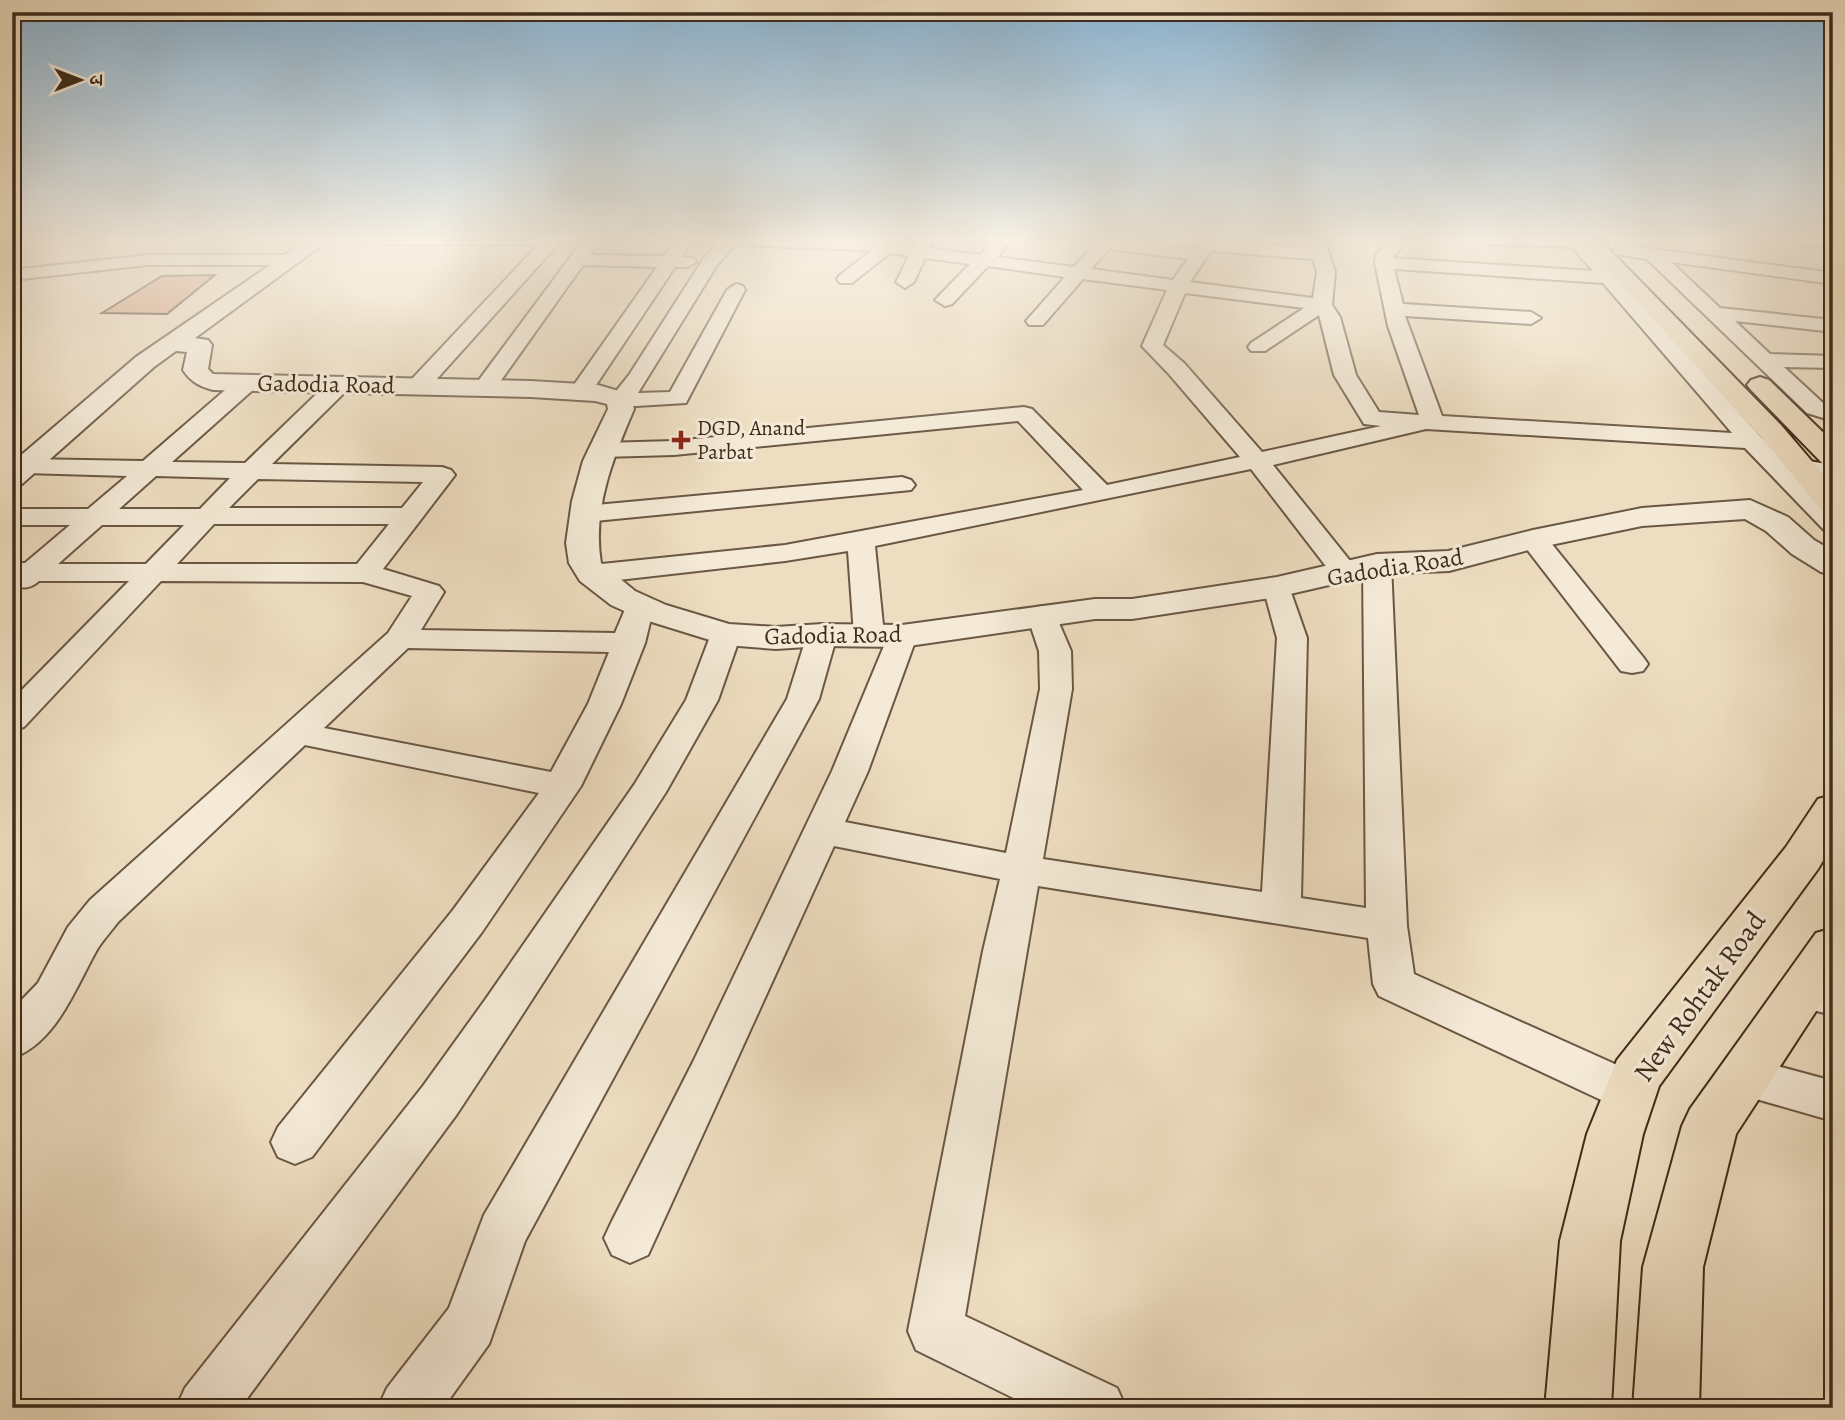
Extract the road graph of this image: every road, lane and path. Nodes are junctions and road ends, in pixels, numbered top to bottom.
1 (225, 305) edge
2 (489, 305) edge
3 (545, 305) edge
4 (638, 305) edge
5 (683, 305) edge
6 (728, 305) edge
7 (1049, 305) edge
8 (1170, 305) edge
9 (1322, 305) joint
10 (1393, 305) edge
11 (1634, 305) edge
12 (1656, 305) edge
13 (1670, 305) edge
14 (1706, 305) edge
15 (1394, 309) junction
16 (1714, 313) junction
17 (1531, 318) dead end
18 (1036, 321) dead end
19 (1833, 326) edge
20 (169, 344) junction
21 (1258, 347) dead end
22 (1763, 360) junction
23 (1833, 362) edge
24 (404, 380) junction
25 (247, 383) junction
26 (339, 385) junction
27 (484, 388) junction
28 (580, 391) junction
29 (620, 400) junction
30 (1833, 414) edge
31 (1430, 421) junction
32 (1799, 422) junction
33 (1833, 436) edge
34 (1752, 441) junction
35 (602, 450) junction
36 (1833, 458) edge
37 (1256, 460) junction
38 (148, 468) junction
39 (252, 470) junction
40 (19, 472) edge
41 (902, 485) dead end
42 (1824, 486) edge
43 (1101, 494) junction
44 (585, 514) junction
45 (94, 516) junction
46 (410, 516) junction
47 (12, 517) edge
48 (207, 517) junction
49 (1833, 524) edge
50 (1533, 539) junction
51 (861, 541) junction
52 (1833, 565) edge
53 (1361, 568) junction
54 (155, 572) junction
55 (365, 573) junction
56 (592, 574) junction
57 (18, 578) edge
58 (1277, 587) junction
59 (1042, 615) junction
60 (635, 624) junction
61 (726, 634) junction
62 (822, 635) junction
63 (886, 635) junction
64 (400, 639) junction
65 (1632, 664) dead end
66 (12, 720) edge
67 (297, 733) junction
68 (563, 786) junction
69 (1833, 808) edge
70 (821, 830) junction
71 (1022, 870) junction
72 (1281, 909) junction
73 (1387, 926) junction
74 (1833, 946) edge
75 (1817, 995) edge
76 (12, 1040) edge
77 (1747, 1071) junction
78 (1833, 1082) edge
79 (1630, 1092) junction
80 (1833, 1101) edge
81 (295, 1142) dead end
82 (630, 1238) dead end
83 (205, 1408) edge
84 (407, 1408) edge
85 (1097, 1408) edge
86 (1578, 1408) edge
87 (1666, 1408) edge

1 - 20 street
2 - 24 street
3 - 27 street
4 - 28 street
5 - 29 street
6 - 29 street
7 - 18 street
8 - 37 street
9 - 21 street
9 - 31 street
10 - 15 street
11 - 34 street
12 - 42 main road
13 - 32 main road
14 - 16 street
15 - 17 street
15 - 31 street
16 - 19 street
16 - 22 street
20 - 25 street, Gadodia Road
20 - 40 street
22 - 23 street
22 - 30 street
24 - 26 street, Gadodia Road
24 - 27 street, Gadodia Road
25 - 26 street, Gadodia Road
25 - 38 street
26 - 39 street
27 - 28 street, Gadodia Road
28 - 29 street, Gadodia Road
29 - 35 street
31 - 34 street
31 - 37 street
32 - 33 main road
32 - 36 main road
34 - 49 street
35 - 43 street
35 - 44 street
37 - 43 street
37 - 53 street
38 - 39 street
38 - 40 street
38 - 45 street
39 - 46 street
39 - 48 street
41 - 44 street
43 - 51 street
44 - 56 street
45 - 47 street
45 - 48 street
45 - 57 street
46 - 48 street
46 - 55 street
48 - 54 street
50 - 52 street, Gadodia Road
50 - 53 street, Gadodia Road
50 - 65 street
51 - 56 street
51 - 63 street
53 - 58 street, Gadodia Road
53 - 73 street
54 - 55 street
54 - 57 street
54 - 66 street
55 - 64 street
56 - 60 street, Gadodia Road
58 - 59 street, Gadodia Road
58 - 72 street
59 - 63 street, Gadodia Road
59 - 71 street
60 - 61 street, Gadodia Road
60 - 64 street
60 - 68 street
61 - 62 street, Gadodia Road
61 - 83 street
62 - 63 street, Gadodia Road
62 - 84 street
63 - 70 street
64 - 67 street
67 - 68 street
67 - 76 street
68 - 81 street
69 - 79 main road, New Rohtak Road
70 - 71 street
70 - 82 street
71 - 72 street
71 - 85 street
72 - 73 street
73 - 79 street
74 - 75 main road
75 - 77 main road
77 - 78 street
77 - 80 street
77 - 87 main road
79 - 86 main road, New Rohtak Road

